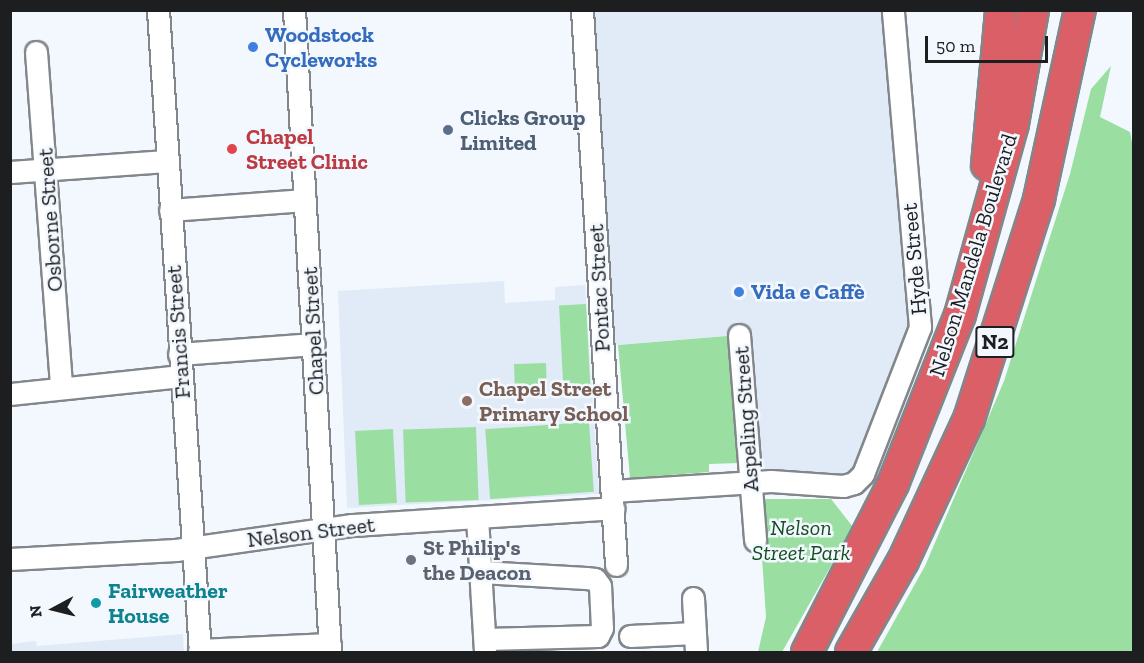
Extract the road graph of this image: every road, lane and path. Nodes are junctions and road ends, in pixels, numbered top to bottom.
1 (158, 10) edge
2 (294, 10) edge
3 (582, 10) edge
4 (894, 10) edge
5 (1001, 10) edge
6 (1033, 10) edge
7 (1080, 10) edge
8 (1094, 10) edge
9 (36, 52) dead end
10 (167, 161) junction
11 (47, 170) junction
12 (10, 172) edge
13 (1039, 199) junction
14 (305, 200) junction
15 (170, 210) junction
16 (960, 315) junction
17 (739, 335) dead end
18 (314, 344) junction
19 (179, 354) junction
20 (180, 376) junction
21 (62, 388) junction
22 (10, 394) edge
23 (751, 483) junction
24 (843, 486) joint
25 (612, 500) junction
26 (477, 517) junction
27 (324, 528) junction
28 (755, 540) dead end
29 (192, 547) junction
30 (10, 559) edge
31 (616, 565) dead end
32 (481, 572) junction
33 (693, 598) dead end
34 (630, 636) dead end
35 (696, 643) edge
36 (485, 646) edge
37 (330, 648) edge
38 (200, 651) edge
39 (807, 652) edge
40 (851, 652) edge

1 - 10 street, Francis Street
2 - 14 street, Chapel Street
3 - 25 street, Pontac Street
4 - 24 street, Hyde Street
5 - 16 highway
6 - 16 highway, Nelson Mandela Boulevard / N2
7 - 13 highway, Nelson Mandela Boulevard / N2
8 - 13 highway
9 - 11 street, Osborne Street
10 - 11 street
10 - 15 street, Francis Street
11 - 12 street
11 - 21 street, Osborne Street
13 - 40 highway, Nelson Mandela Boulevard / N2
14 - 15 street
14 - 18 street, Chapel Street
15 - 19 street, Francis Street
16 - 39 highway, Nelson Mandela Boulevard / N2
17 - 23 street, Aspeling Street
18 - 19 street
18 - 27 street, Chapel Street
19 - 20 street, Francis Street
20 - 21 street
20 - 29 street, Francis Street
21 - 22 street
23 - 24 street, Nelson Street
23 - 25 street, Nelson Street
23 - 28 street, Aspeling Street
25 - 26 street, Nelson Street
25 - 31 street, Pontac Street
26 - 27 street, Nelson Street
26 - 32 street
27 - 29 street, Nelson Street
27 - 37 street, Chapel Street
29 - 30 street, Nelson Street
29 - 38 street, Francis Street
32 - 36 street
32 - 36 street
33 - 35 street
34 - 35 street
37 - 38 street

